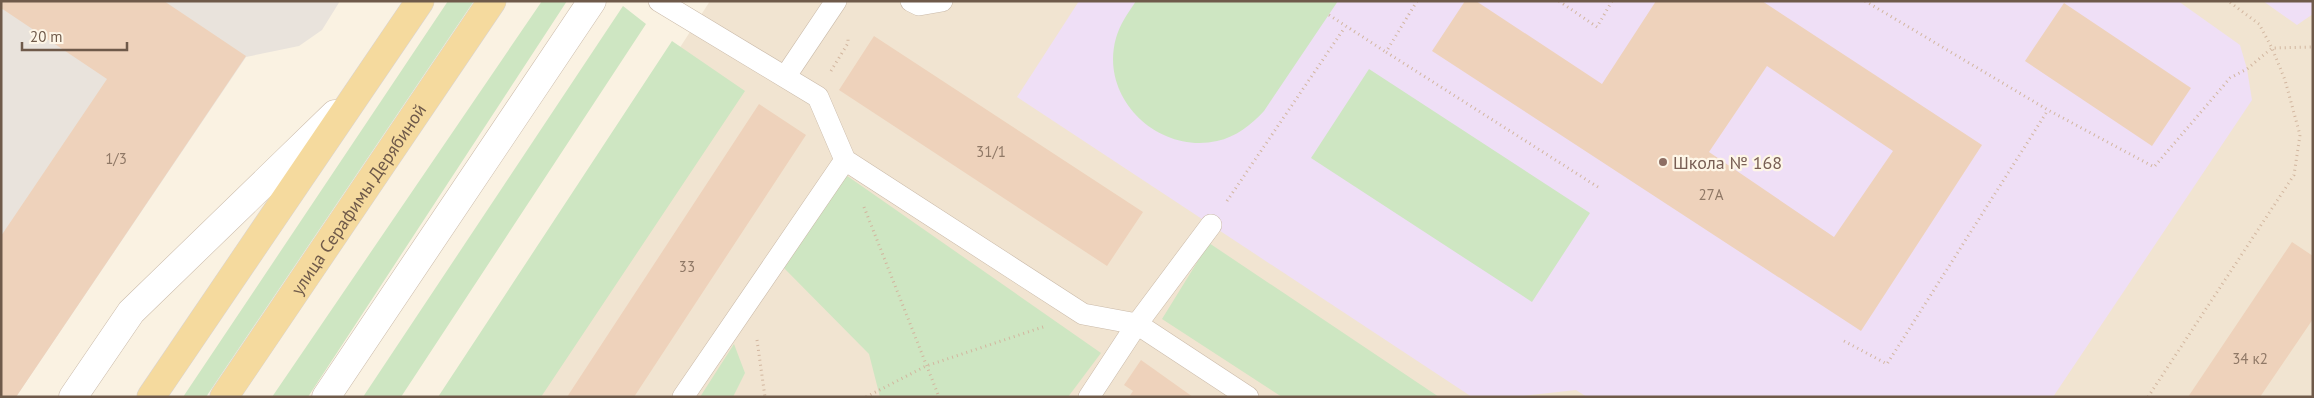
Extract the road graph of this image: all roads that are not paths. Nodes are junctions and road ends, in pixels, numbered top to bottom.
1 (420, 1) edge
2 (492, 1) edge
3 (592, 1) edge
4 (659, 1) edge
5 (836, 1) edge
6 (911, 1) edge
7 (942, 1) edge
8 (785, 77) junction
9 (362, 89) junction
10 (845, 160) junction
11 (1211, 224) road end
12 (1137, 324) junction
13 (72, 397) edge
14 (151, 397) edge
15 (224, 397) edge
16 (326, 397) edge
17 (683, 397) edge
18 (1089, 397) edge
19 (1248, 397) edge

1 - 9 main road
2 - 15 main road, улица Серафимы Дерябиной
3 - 16 street
4 - 8 lane
5 - 8 lane
6 - 7 lane
8 - 10 lane
9 - 13 street
9 - 14 main road
10 - 12 lane
10 - 17 lane
11 - 12 lane
12 - 18 lane
12 - 19 lane

